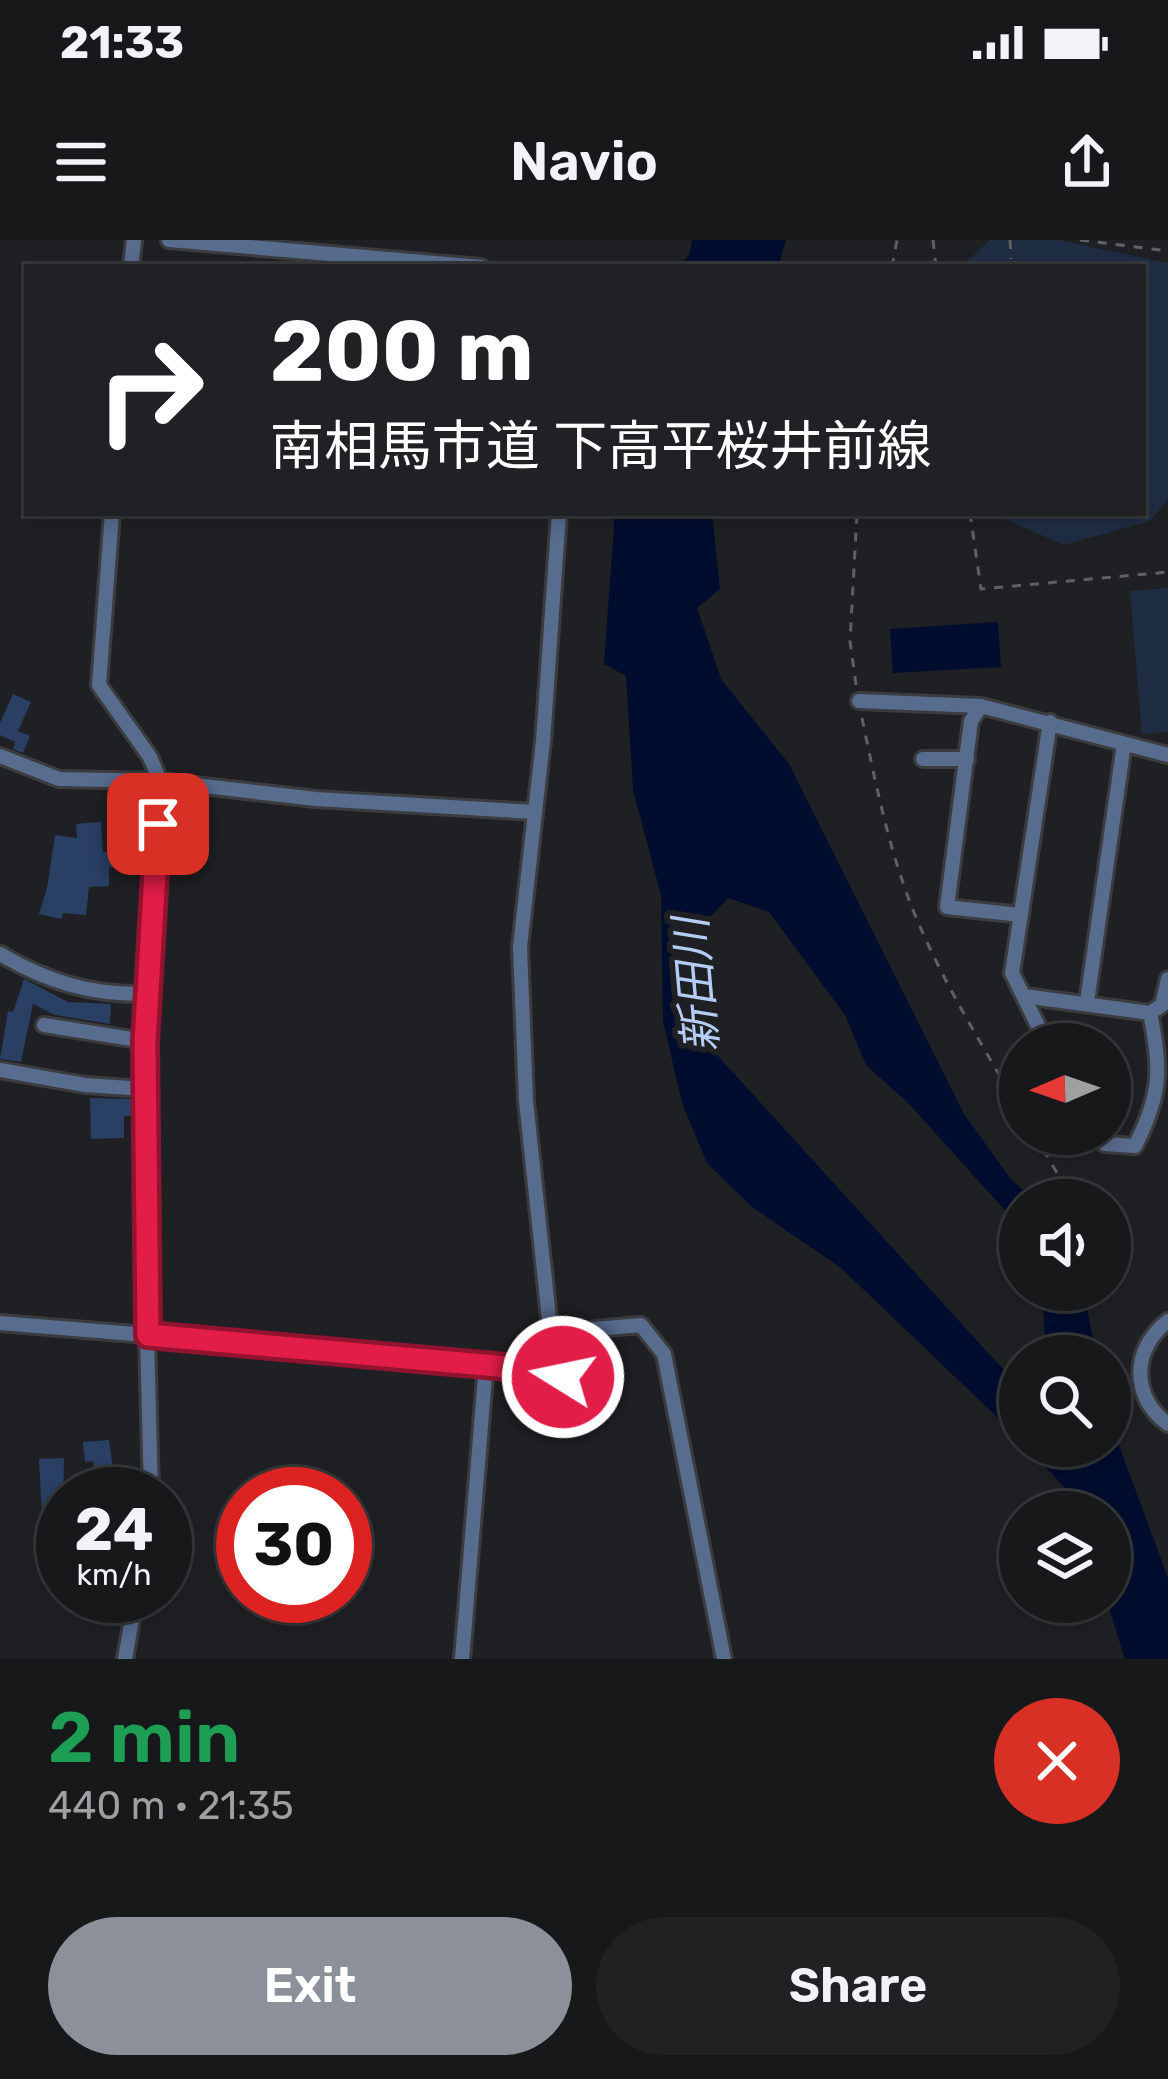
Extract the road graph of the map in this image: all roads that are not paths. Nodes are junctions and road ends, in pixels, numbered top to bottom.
1 (169, 240) edge
2 (446, 264) edge
3 (112, 516) edge
4 (559, 516) edge
5 (859, 701) road end
6 (981, 706) junction
7 (1050, 722) junction
8 (1124, 744) junction
9 (1168, 755) edge
10 (0, 756) edge
11 (923, 759) dead end
12 (967, 759) junction
13 (160, 781) junction
14 (534, 812) junction
15 (1021, 915) junction
16 (0, 954) edge
17 (1168, 980) edge
18 (147, 994) junction
19 (1024, 996) junction
20 (1087, 1002) junction
21 (1150, 1013) junction
22 (1037, 1023) edge
23 (44, 1025) dead end
24 (145, 1041) junction
25 (0, 1070) edge
26 (145, 1089) junction
27 (1131, 1146) edge
28 (1168, 1321) edge
29 (0, 1323) edge
30 (148, 1335) junction
31 (486, 1365) junction
32 (541, 1370) junction
33 (1168, 1424) edge
34 (150, 1467) edge
35 (131, 1623) edge
36 (125, 1659) edge
37 (462, 1659) edge
38 (724, 1659) edge

1 - 2 street
3 - 13 street
4 - 14 street
5 - 6 street
6 - 7 street
6 - 12 street
7 - 8 street
7 - 15 street
8 - 9 street
8 - 20 street
10 - 13 street
11 - 12 street
12 - 15 street
13 - 14 street
13 - 18 street
14 - 32 street
15 - 19 street
16 - 18 street
17 - 21 street
18 - 24 street
19 - 20 street
19 - 22 street
20 - 21 street
21 - 27 street
23 - 24 street
24 - 26 street
25 - 26 street
26 - 30 street
28 - 33 street
29 - 30 street
30 - 31 street
30 - 34 street
31 - 32 street
31 - 37 street
32 - 38 street
35 - 36 street

